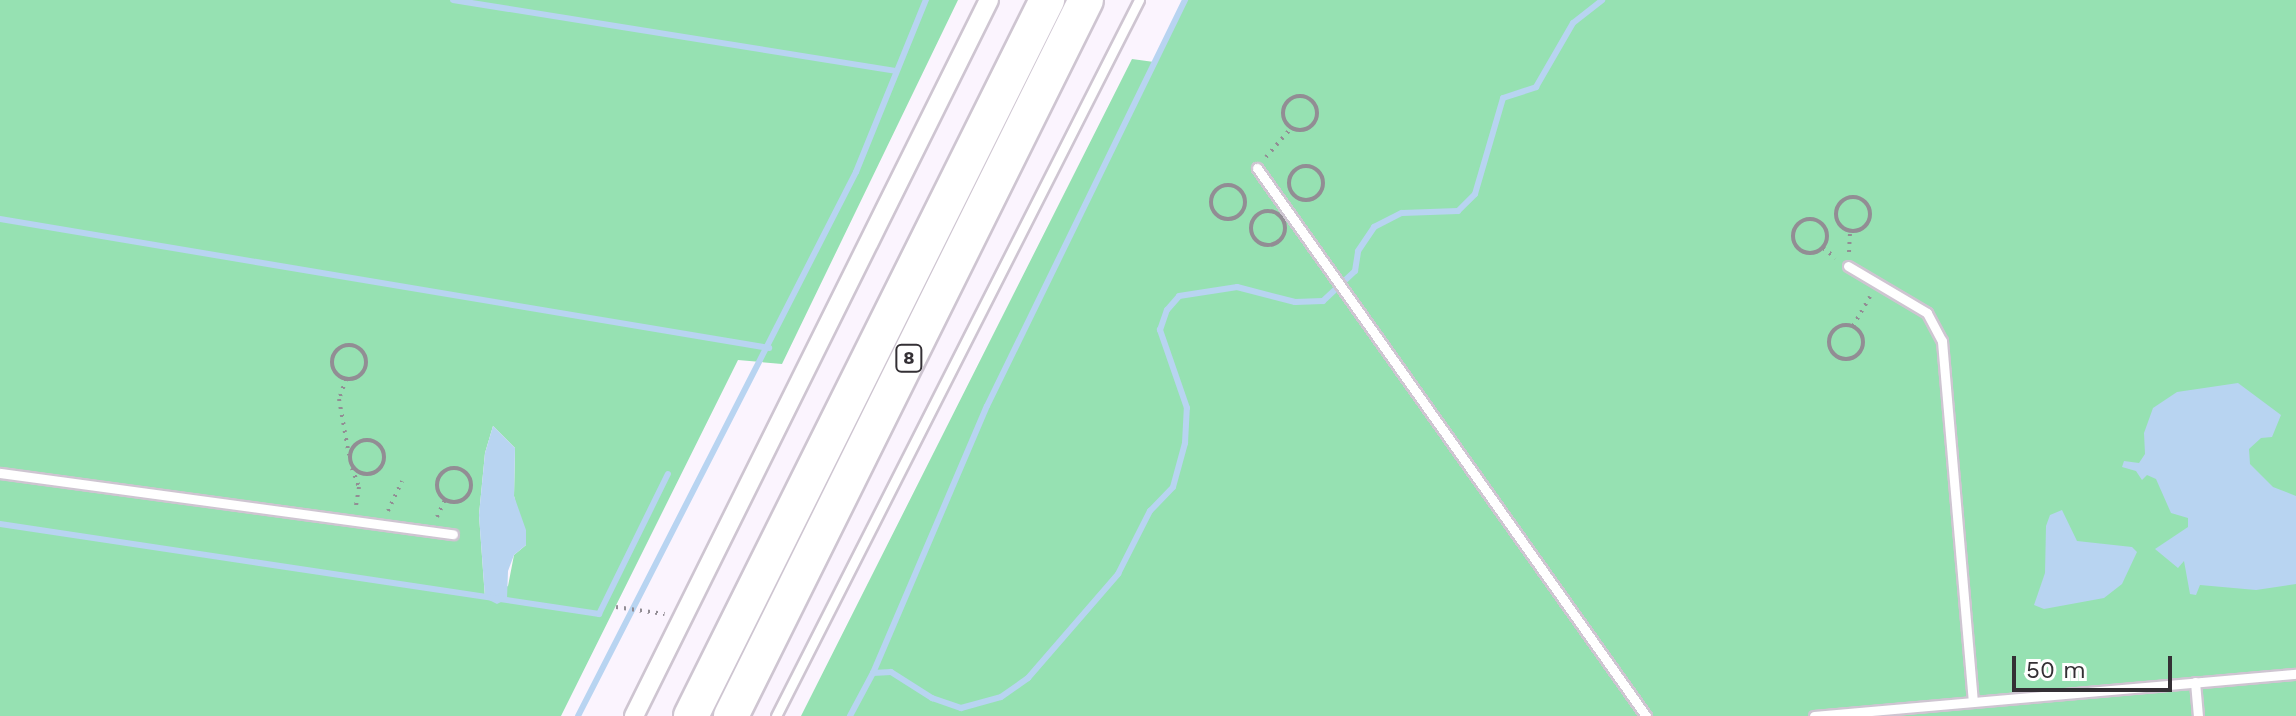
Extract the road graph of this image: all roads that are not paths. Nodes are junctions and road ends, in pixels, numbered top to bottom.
1 (989, 0) edge
2 (1047, 0) edge
3 (1086, 0) edge
4 (1139, 0) edge
5 (1257, 168) road end
6 (1848, 266) road end
7 (0, 473) edge
8 (453, 534) dead end
9 (2296, 674) edge
10 (2195, 682) junction
11 (1973, 702) junction
12 (634, 716) edge
13 (691, 716) edge
14 (731, 716) edge
15 (776, 716) edge
16 (1646, 716) edge
17 (1814, 716) edge
18 (2198, 716) edge

1 - 12 street
2 - 13 highway, 8
3 - 14 highway, 8
4 - 15 lane
5 - 16 lane
6 - 11 lane
7 - 8 lane
9 - 10 lane
10 - 11 lane
10 - 18 lane
11 - 17 lane

